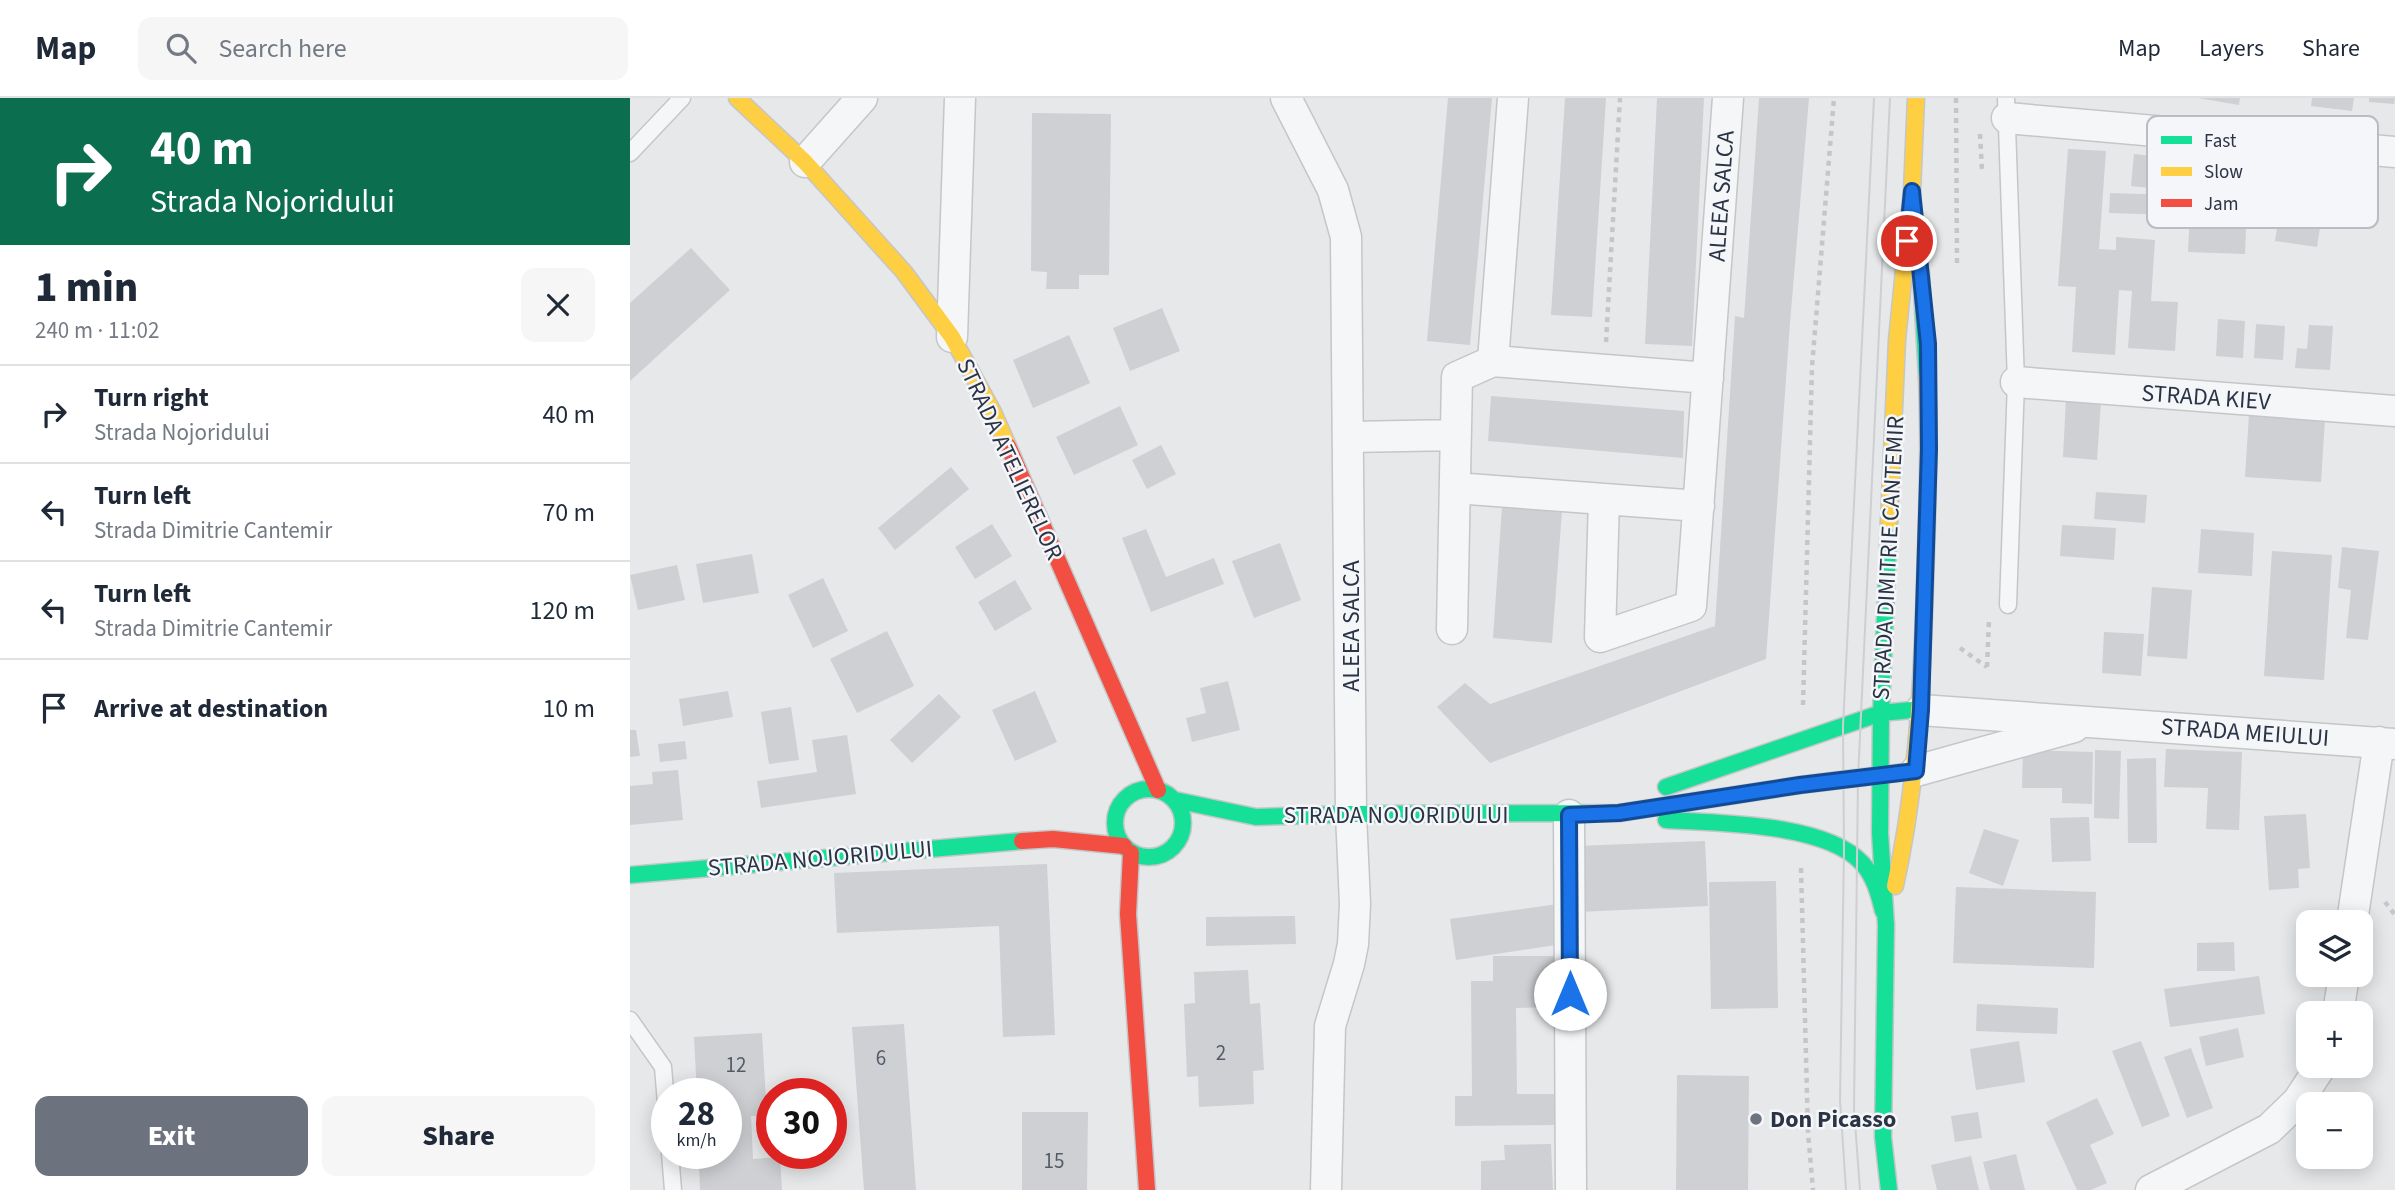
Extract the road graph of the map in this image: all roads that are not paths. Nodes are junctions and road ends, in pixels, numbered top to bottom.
1 (682, 98) edge
2 (737, 98) edge
3 (862, 98) edge
4 (960, 98) edge
5 (1286, 98) edge
6 (1513, 98) edge
7 (1728, 98) edge
8 (1916, 98) edge
9 (2006, 108) edge
10 (2147, 124) edge
11 (630, 153) edge
12 (805, 162) junction
13 (1912, 191) junction
14 (952, 337) junction
15 (1493, 361) junction
16 (1707, 378) junction
17 (2016, 382) junction
18 (2395, 411) edge
19 (1456, 435) junction
20 (1349, 437) junction
21 (1455, 488) junction
22 (1604, 499) junction
23 (1699, 506) junction
24 (2008, 605) dead end
25 (1452, 629) dead end
26 (1921, 710) junction
27 (1881, 713) junction
28 (2095, 721) junction
29 (1129, 724) junction
30 (2387, 743) edge
31 (1916, 771) junction
32 (1880, 775) junction
33 (1158, 790) junction
34 (1132, 794) junction
35 (1175, 800) junction
36 (1619, 813) junction
37 (1352, 814) junction
38 (1569, 815) junction
39 (1256, 817) junction
40 (1103, 822) junction
41 (1230, 826) dead end
42 (1053, 839) junction
43 (1128, 850) junction
44 (1159, 856) junction
45 (630, 875) edge
46 (2354, 910) edge
47 (1128, 914) junction
48 (1886, 925) junction
49 (630, 1020) edge
50 (664, 1078) edge
51 (2313, 1078) edge
52 (671, 1169) edge
53 (673, 1190) edge
54 (1147, 1190) edge
55 (1326, 1190) edge
56 (1571, 1190) edge
57 (1889, 1190) edge
58 (2151, 1190) edge

1 - 11 lane
2 - 12 main road, STRADA ATELIERELOR
3 - 12 street
4 - 14 street
5 - 20 street, ALEEA SALCA
6 - 15 street
7 - 16 street, ALEEA SALCA
8 - 13 main road, STRADA DIMITRIE CANTEMIR
9 - 10 street
9 - 17 lane
12 - 14 main road, STRADA ATELIERELOR
13 - 26 main road, STRADA DIMITRIE CANTEMIR
13 - 27 main road, STRADA DIMITRIE CANTEMIR
14 - 29 main road, STRADA ATELIERELOR
15 - 16 street
15 - 19 street
16 - 23 street, ALEEA SALCA
17 - 18 street, STRADA KIEV
17 - 24 lane
19 - 20 street
19 - 21 street
20 - 37 street, ALEEA SALCA
21 - 22 street
21 - 25 street
22 - 23 street
22 - 23 street, ALEEA SALCA
26 - 27 main road, STRADA NOJORIDULUI
26 - 28 street, STRADA MEIULUI
26 - 31 main road, STRADA DIMITRIE CANTEMIR
27 - 32 main road, STRADA DIMITRIE CANTEMIR
27 - 36 main road, STRADA NOJORIDULUI
28 - 30 street, STRADA MEIULUI
28 - 31 street, STRADA MEIULUI
29 - 33 main road, STRADA ATELIERELOR
29 - 34 main road, STRADA ATELIERELOR
30 - 46 street
31 - 32 main road, STRADA NOJORIDULUI
31 - 48 main road, STRADA DIMITRIE CANTEMIR
32 - 36 main road, STRADA NOJORIDULUI
32 - 48 main road, STRADA DIMITRIE CANTEMIR
33 - 34 main road
33 - 35 main road, STRADA NOJORIDULUI
34 - 40 main road
35 - 39 main road, STRADA NOJORIDULUI
35 - 44 main road
36 - 38 main road, STRADA NOJORIDULUI
36 - 48 main road
37 - 38 main road, STRADA NOJORIDULUI
37 - 39 main road, STRADA NOJORIDULUI
37 - 55 street, ALEEA SALCA
38 - 56 street
39 - 41 main road
40 - 42 main road, STRADA NOJORIDULUI
40 - 43 main road
42 - 43 main road, STRADA NOJORIDULUI
42 - 45 main road, STRADA NOJORIDULUI
43 - 44 main road, STRADA NOJORIDULUI
43 - 47 main road
44 - 47 main road
47 - 54 main road
48 - 57 main road, STRADA DIMITRIE CANTEMIR
49 - 50 lane
51 - 58 street
52 - 53 lane

